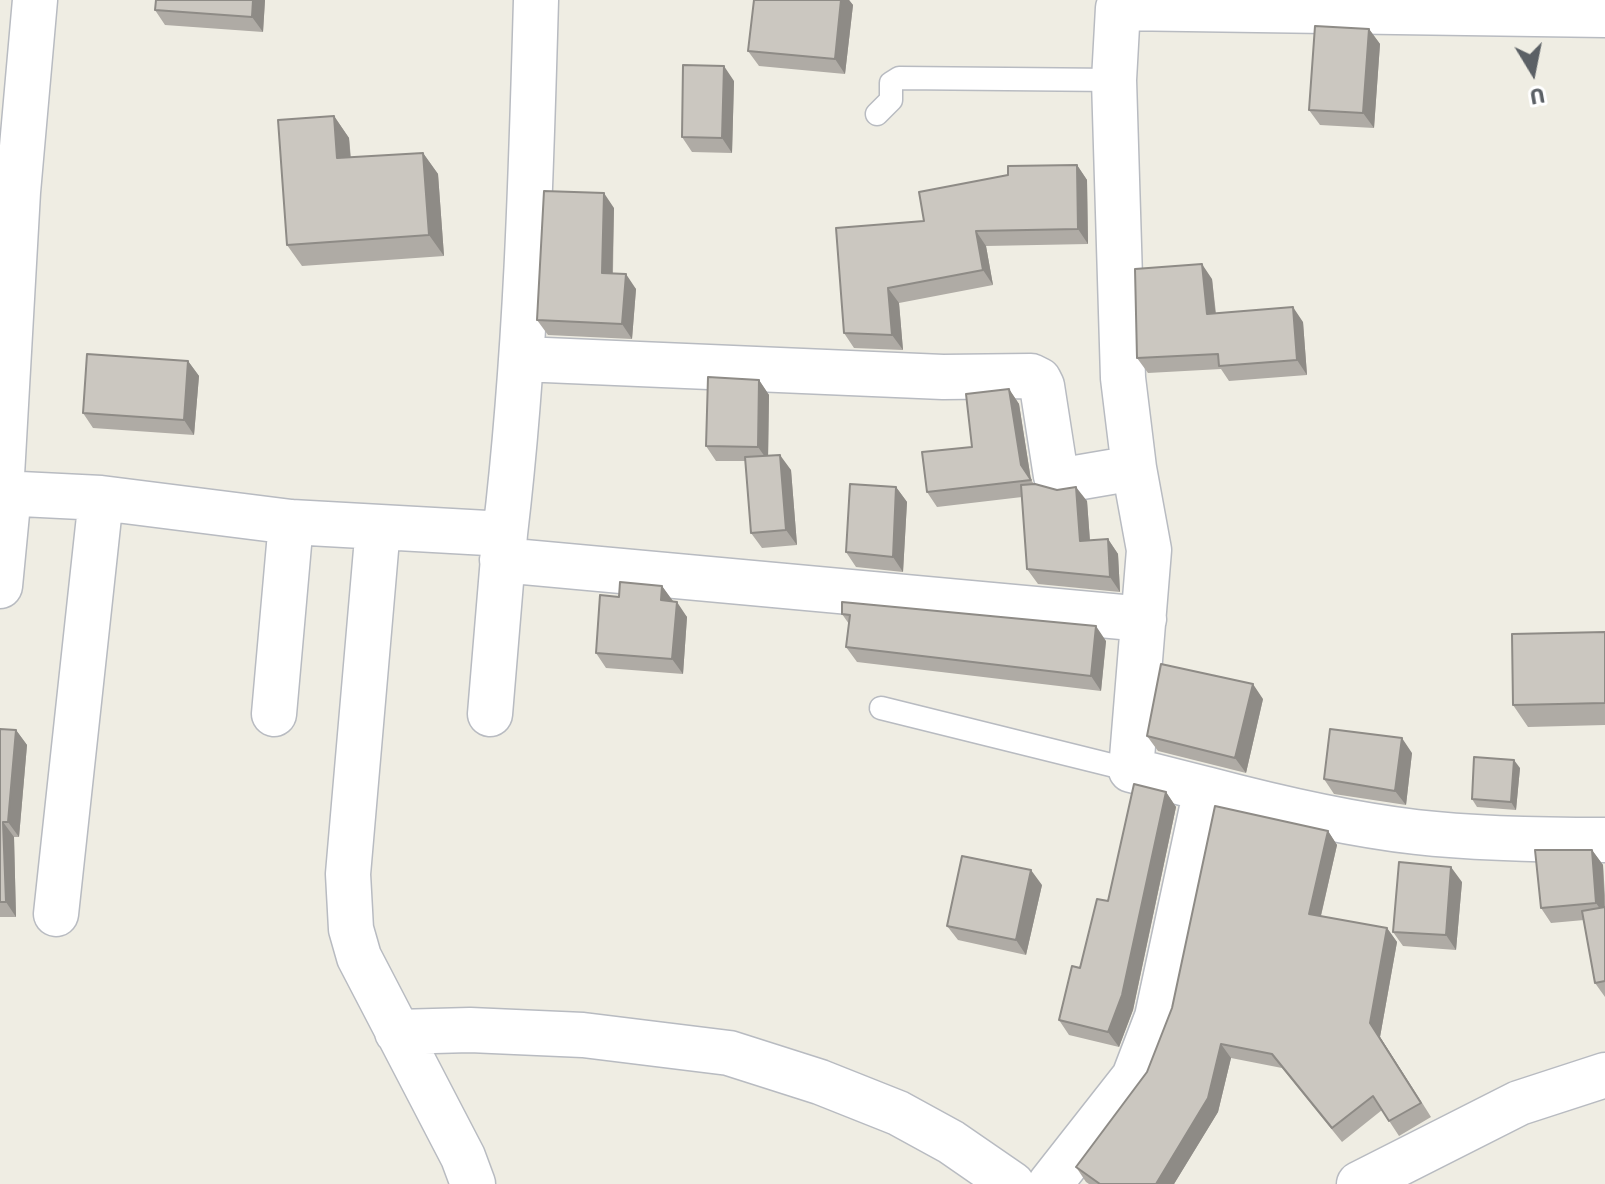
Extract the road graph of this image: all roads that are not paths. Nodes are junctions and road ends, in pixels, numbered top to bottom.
1 (35, 0) edge
2 (536, 0) edge
3 (1119, 4) edge
4 (1605, 15) edge
5 (1114, 80) junction
6 (877, 114) dead end
7 (522, 359) junction
8 (1134, 468) junction
9 (3, 493) edge
10 (101, 498) junction
11 (291, 522) junction
12 (378, 527) junction
13 (503, 547) junction
14 (0, 586) edge
15 (1144, 619) junction
16 (881, 708) dead end
17 (274, 714) dead end
18 (490, 714) dead end
19 (1131, 770) junction
20 (1206, 789) junction
21 (1605, 840) edge
22 (56, 914) dead end
23 (397, 1032) junction
24 (1605, 1075) edge
25 (473, 1184) edge
26 (1012, 1184) edge
27 (1050, 1184) edge
28 (1359, 1184) edge

1 - 9 street
2 - 7 street
3 - 4 street
3 - 5 street
5 - 6 lane
5 - 8 street
7 - 8 street
7 - 13 street
8 - 15 street
9 - 10 street
9 - 14 street
10 - 11 street
10 - 22 street
11 - 12 street
11 - 17 street
12 - 13 street
12 - 23 street
13 - 15 street
13 - 18 street
15 - 19 street
16 - 19 lane
19 - 20 street
20 - 21 street
20 - 27 street
23 - 25 street
23 - 26 street
24 - 28 street

